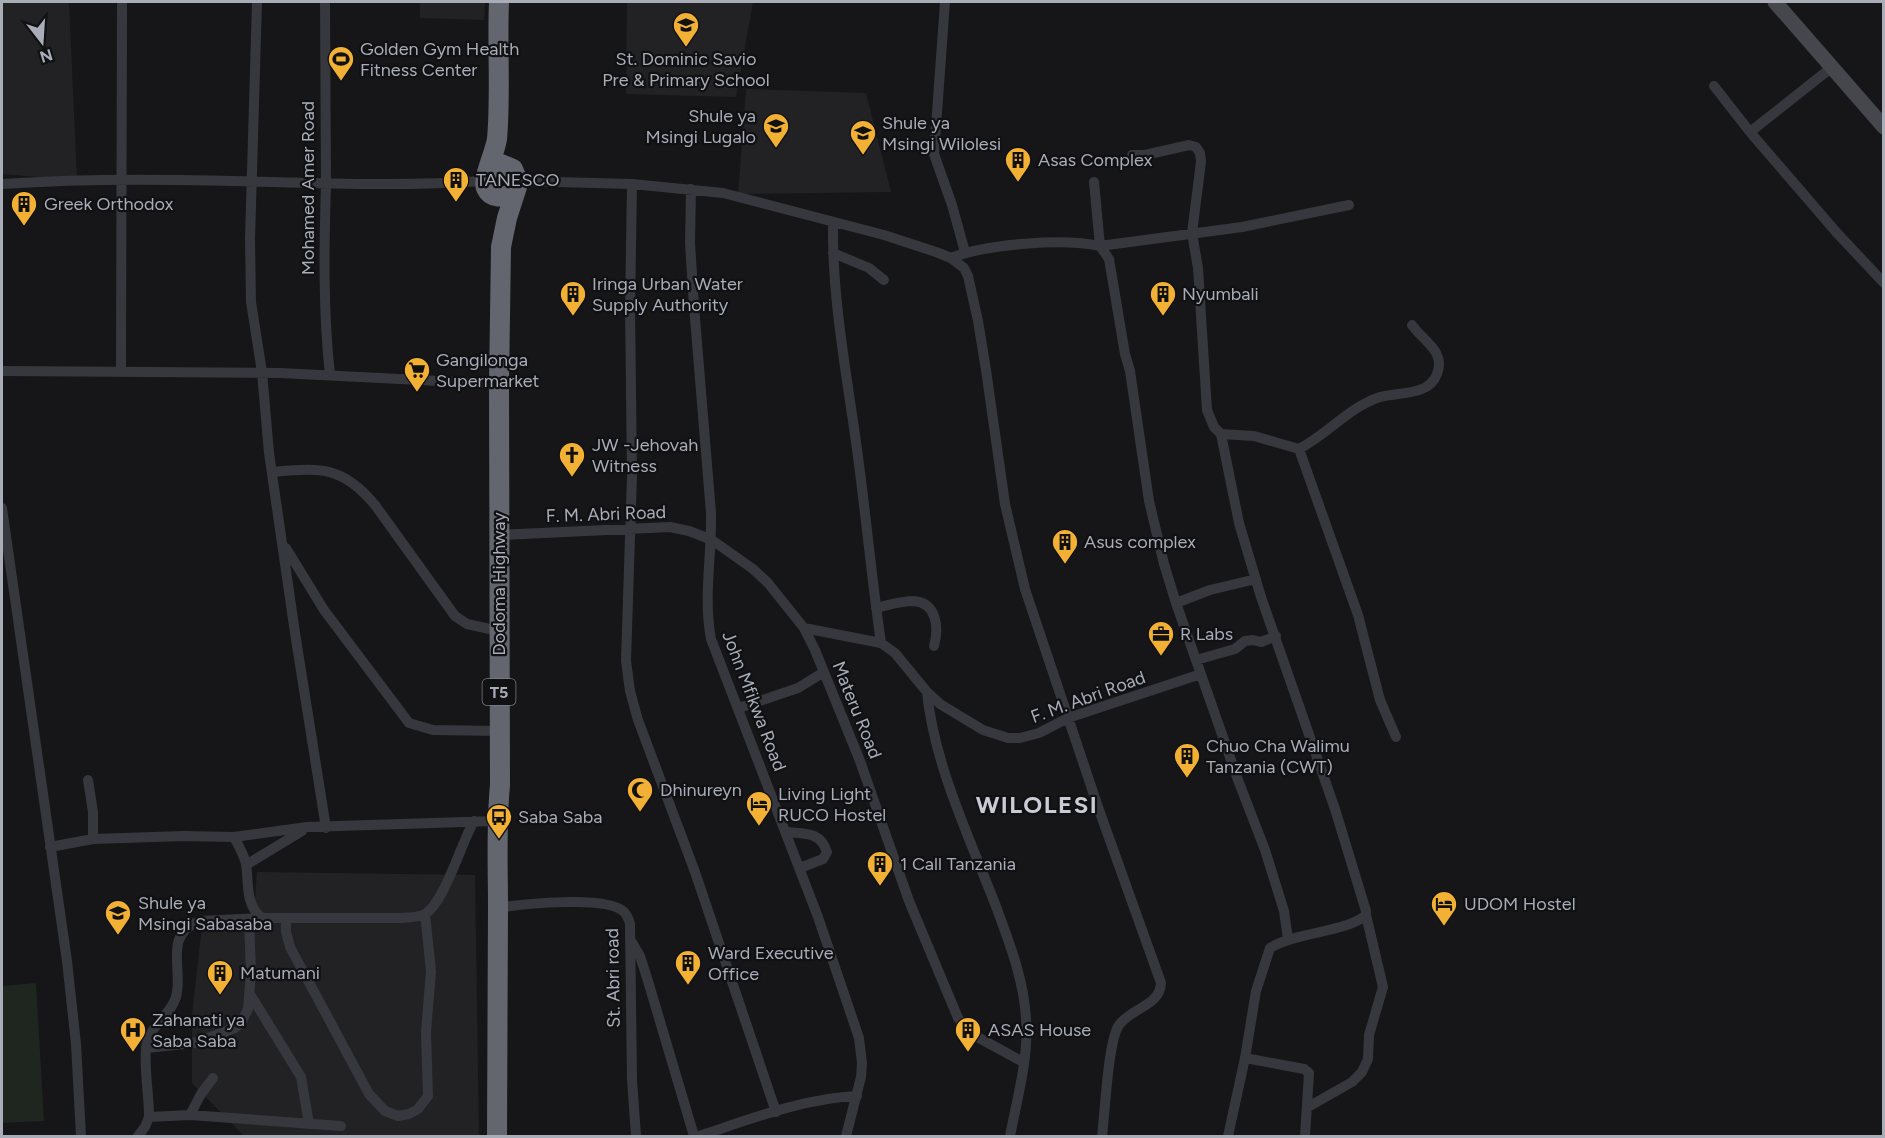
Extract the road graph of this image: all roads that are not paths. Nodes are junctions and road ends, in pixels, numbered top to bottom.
1 (122, 2) edge
2 (257, 2) edge
3 (325, 2) edge
4 (499, 2) edge
5 (510, 2) edge
6 (945, 2) edge
7 (1775, 2) edge
8 (1831, 68) junction
9 (1714, 86) dead end
10 (1883, 124) edge
11 (1750, 132) junction
12 (1132, 155) dead end
13 (486, 179) junction
14 (516, 179) junction
15 (123, 181) junction
16 (252, 182) junction
17 (1095, 182) dead end
18 (2, 184) edge
19 (326, 184) junction
20 (632, 184) junction
21 (692, 189) junction
22 (1349, 204) dead end
23 (833, 223) junction
24 (1192, 233) junction
25 (1100, 246) junction
26 (501, 248) junction
27 (965, 252) junction
28 (832, 253) junction
29 (951, 258) junction
30 (885, 280) dead end
31 (1884, 284) edge
32 (1412, 325) dead end
33 (2, 371) edge
34 (121, 371) junction
35 (262, 372) junction
36 (330, 375) junction
37 (499, 384) junction
38 (1221, 434) junction
39 (1299, 449) junction
40 (272, 472) junction
41 (2, 508) edge
42 (629, 528) junction
43 (500, 535) junction
44 (712, 540) junction
45 (284, 546) junction
46 (1256, 579) junction
47 (1176, 603) junction
48 (876, 608) junction
49 (804, 628) junction
50 (499, 631) junction
51 (1276, 636) junction
52 (881, 643) junction
53 (934, 646) dead end
54 (1196, 660) junction
55 (824, 672) junction
56 (1201, 674) junction
57 (927, 692) junction
58 (738, 708) junction
59 (1068, 718) junction
60 (500, 731) junction
61 (1396, 737) dead end
62 (88, 780) dead end
63 (496, 820) junction
64 (474, 821) junction
65 (307, 827) junction
66 (326, 828) junction
67 (786, 832) junction
68 (234, 837) junction
69 (93, 839) junction
70 (50, 847) junction
71 (246, 865) junction
72 (800, 868) junction
73 (498, 908) junction
74 (425, 914) junction
75 (1366, 915) junction
76 (262, 918) junction
77 (286, 919) junction
78 (249, 920) junction
79 (630, 939) junction
80 (1288, 939) junction
81 (249, 991) junction
82 (146, 1048) junction
83 (1245, 1058) junction
84 (1023, 1062) junction
85 (213, 1078) dead end
86 (857, 1096) junction
87 (1308, 1107) junction
88 (776, 1112) junction
89 (190, 1115) junction
90 (149, 1117) junction
91 (309, 1124) junction
92 (341, 1126) dead end
93 (81, 1137) edge
94 (138, 1137) edge
95 (497, 1137) edge
96 (636, 1137) edge
97 (694, 1137) edge
98 (699, 1137) edge
99 (846, 1137) edge
100 (1010, 1137) edge
101 (1102, 1137) edge
102 (1228, 1137) edge
103 (1305, 1137) edge

1 - 15 street
2 - 16 street
3 - 19 street, Mohamed Amer Road
4 - 13 highway
5 - 14 highway, T5
6 - 27 street
7 - 8 main road
8 - 10 main road
8 - 11 street
9 - 11 street
11 - 31 street
12 - 24 street
13 - 14 highway
13 - 14 highway
13 - 19 street
13 - 26 highway, T5
14 - 20 street
14 - 26 highway, T5
15 - 16 street
15 - 18 street
15 - 34 street
16 - 19 street
16 - 35 street
17 - 25 street
19 - 36 street, Mohamed Amer Road
20 - 21 street
20 - 42 street
21 - 23 street
21 - 44 street, John Mfikwa Road
22 - 24 street
23 - 28 street
23 - 29 street
24 - 25 street
24 - 38 street
25 - 27 street
25 - 47 street
26 - 37 highway, Dodoma Highway / T5
27 - 29 street
28 - 30 street
28 - 48 street
29 - 59 street
32 - 39 street
33 - 34 street
34 - 35 street
35 - 36 street
35 - 40 street
36 - 37 street
37 - 43 highway, Dodoma Highway / T5
38 - 39 street
38 - 46 street
39 - 61 street
40 - 45 street
40 - 50 street
41 - 70 street
42 - 43 street, F. M. Abri Road
42 - 44 street, F. M. Abri Road
42 - 88 street
43 - 50 highway, Dodoma Highway / T5
44 - 49 street, Materu Road
44 - 58 street, John Mfikwa Road
45 - 60 street
45 - 66 street
46 - 47 street
46 - 51 street
47 - 54 street
48 - 52 street
48 - 53 street
49 - 52 street
49 - 55 street, Materu Road
50 - 60 highway, Dodoma Highway / T5
51 - 54 street
51 - 75 street
52 - 57 street, F. M. Abri Road
54 - 56 street
55 - 58 street
55 - 84 street, Materu Road
56 - 59 street, F. M. Abri Road
56 - 80 street
57 - 59 street, F. M. Abri Road
57 - 84 street
58 - 67 street, John Mfikwa Road
59 - 101 street
60 - 63 highway, Dodoma Highway / T5
62 - 69 street
63 - 64 street
63 - 73 highway, Dodoma Highway / T5
64 - 66 street
64 - 74 street
65 - 66 street
65 - 68 street
65 - 71 street
67 - 72 street, John Mfikwa Road
67 - 72 street
68 - 69 street
68 - 71 street
69 - 70 street
70 - 93 street
71 - 76 street
72 - 86 street, John Mfikwa Road
73 - 79 street, St. Abri road
73 - 95 highway, Dodoma Highway / T5
74 - 77 street
74 - 77 street
75 - 80 street
75 - 87 street
76 - 77 street
76 - 78 street
78 - 81 street
78 - 82 street
79 - 96 street, St. Abri road
79 - 97 street
80 - 83 street
81 - 82 street
81 - 91 street
82 - 90 street
83 - 87 street
83 - 102 street
84 - 100 street
85 - 89 street
86 - 88 street
86 - 99 street, John Mfikwa Road
87 - 103 street
88 - 98 street
89 - 90 street
89 - 91 street
90 - 94 street
91 - 92 street

